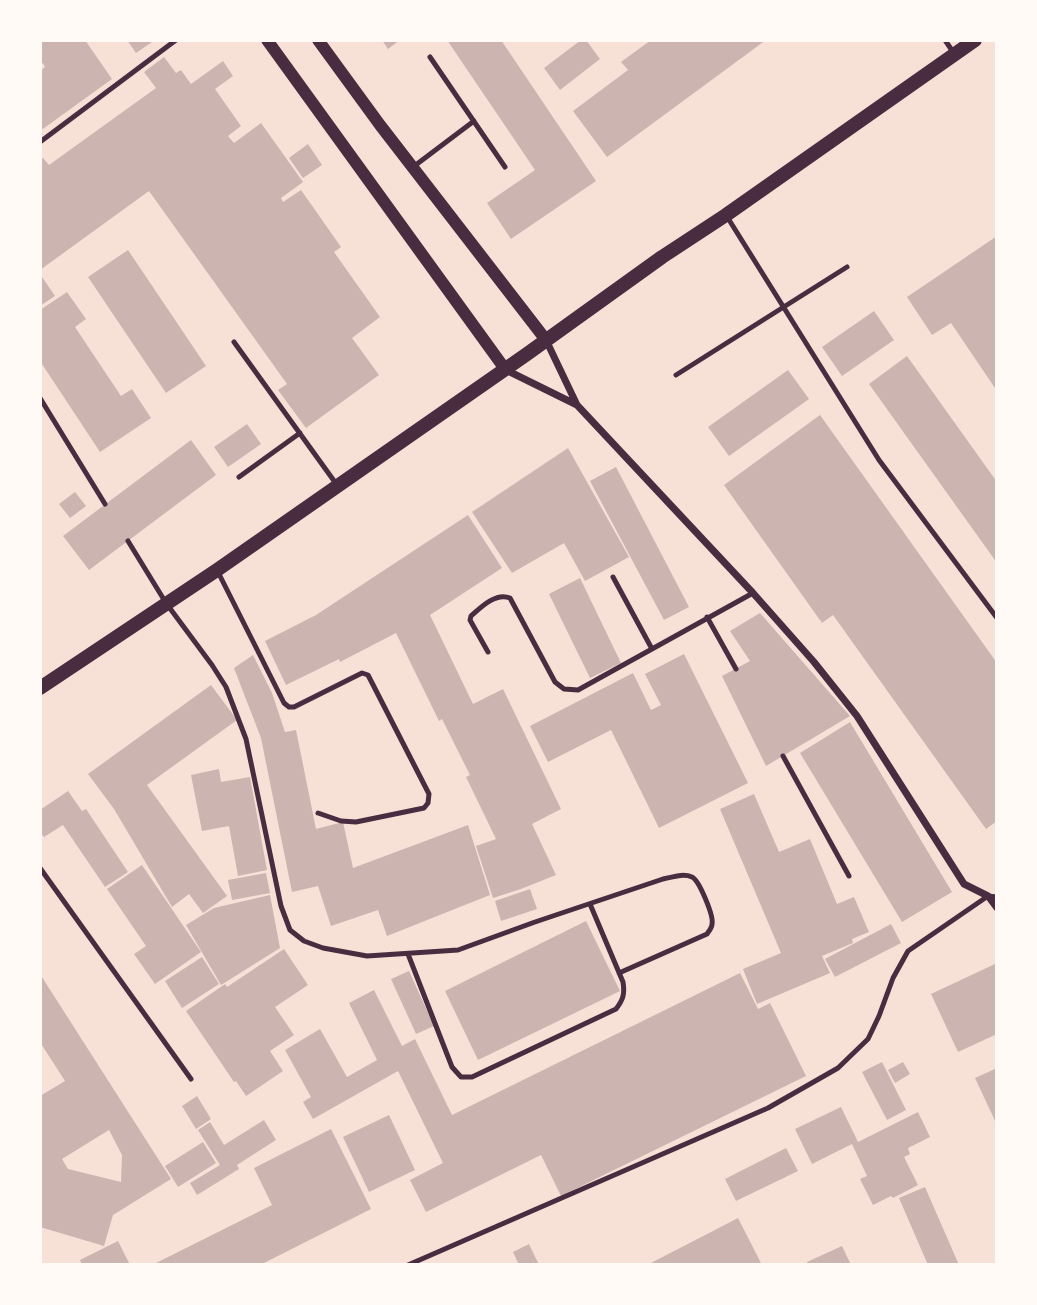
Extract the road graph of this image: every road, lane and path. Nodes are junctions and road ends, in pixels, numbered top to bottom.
1 (176, 40) edge
2 (267, 40) edge
3 (318, 40) edge
4 (945, 40) edge
5 (975, 40) edge
6 (954, 55) junction
7 (430, 57) dead end
8 (474, 121) junction
9 (40, 142) edge
10 (413, 167) junction
11 (505, 167) dead end
12 (726, 215) junction
13 (847, 268) dead end
14 (783, 308) junction
15 (546, 340) junction
16 (234, 342) dead end
17 (505, 369) junction
18 (676, 375) dead end
19 (40, 398) edge
20 (577, 405) junction
21 (300, 433) junction
22 (239, 477) dead end
23 (337, 485) junction
24 (105, 504) dead end
25 (128, 541) dead end
26 (217, 570) junction
27 (613, 577) dead end
28 (753, 593) junction
29 (166, 603) junction
30 (707, 617) junction
31 (997, 618) edge
32 (652, 649) junction
33 (488, 652) dead end
34 (736, 669) dead end
35 (40, 688) edge
36 (783, 756) dead end
37 (318, 813) dead end
38 (40, 868) edge
39 (849, 876) dead end
40 (988, 896) junction
41 (997, 897) edge
42 (590, 904) junction
43 (997, 908) edge
44 (408, 954) junction
45 (619, 973) junction
46 (191, 1079) dead end
47 (408, 1265) edge

1 - 9 lane
2 - 17 street
3 - 10 street
4 - 6 lane
5 - 6 main road
6 - 12 main road
7 - 8 lane
8 - 10 lane
8 - 11 lane
10 - 15 street
12 - 14 lane
12 - 15 main road
13 - 14 lane
14 - 18 lane
14 - 31 lane
15 - 17 main road
15 - 20 street
16 - 21 lane
17 - 20 street
17 - 23 main road
19 - 24 lane
20 - 28 street
21 - 22 lane
21 - 23 lane
23 - 26 main road
25 - 29 lane
26 - 29 main road
26 - 37 lane
27 - 32 lane
28 - 30 lane
28 - 40 street
29 - 35 main road
29 - 44 lane
30 - 32 lane
30 - 34 lane
32 - 33 lane
36 - 39 lane
38 - 46 lane
40 - 41 lane
40 - 43 street
40 - 47 lane
42 - 44 lane
42 - 45 lane
42 - 45 lane
44 - 45 lane

